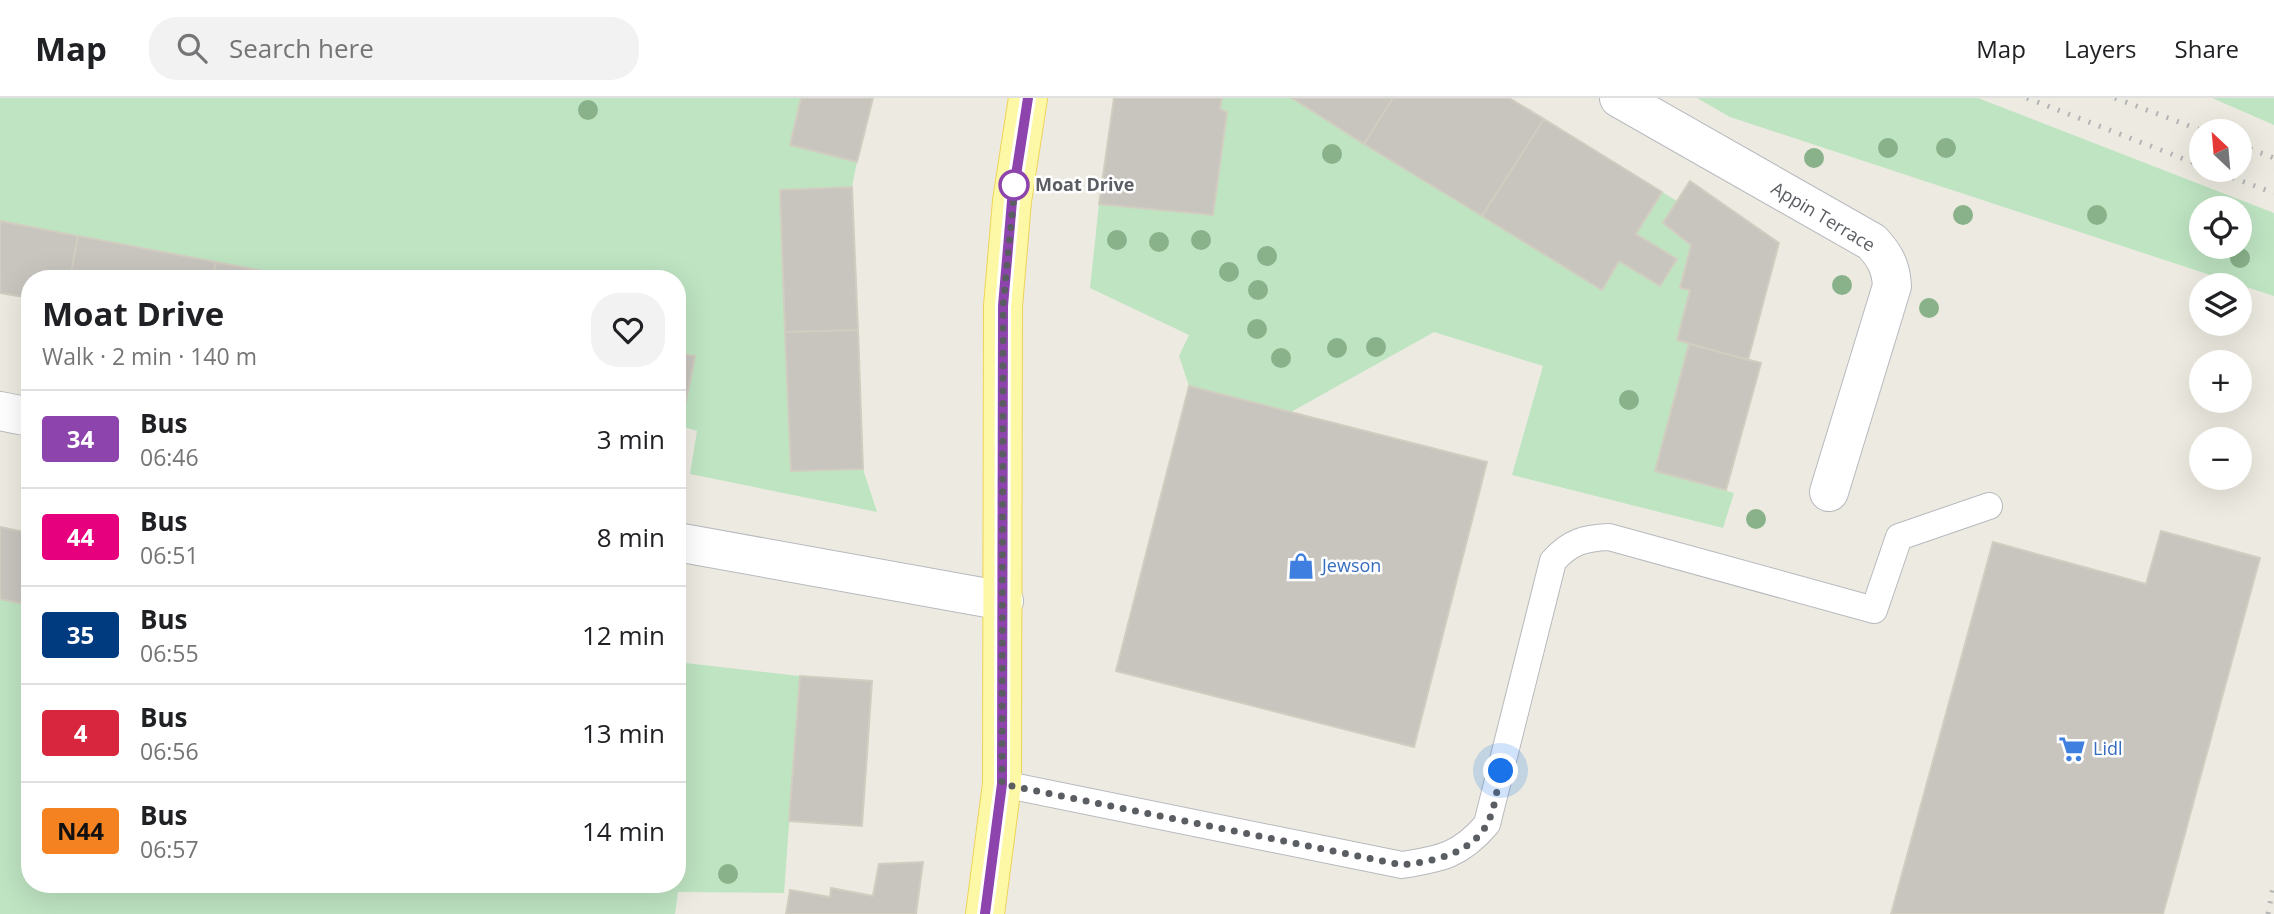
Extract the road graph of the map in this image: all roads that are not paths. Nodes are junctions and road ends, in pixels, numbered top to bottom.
1 (1028, 98) edge
2 (1619, 98) edge
3 (0, 411) edge
4 (21, 415) edge
5 (1829, 492) dead end
6 (1989, 506) dead end
7 (686, 544) edge
8 (1004, 601) junction
9 (1002, 784) junction
10 (985, 914) edge

1 - 8 main road
2 - 5 street, Appin Terrace
3 - 4 street
6 - 9 lane
7 - 8 street
8 - 9 main road
9 - 10 main road

